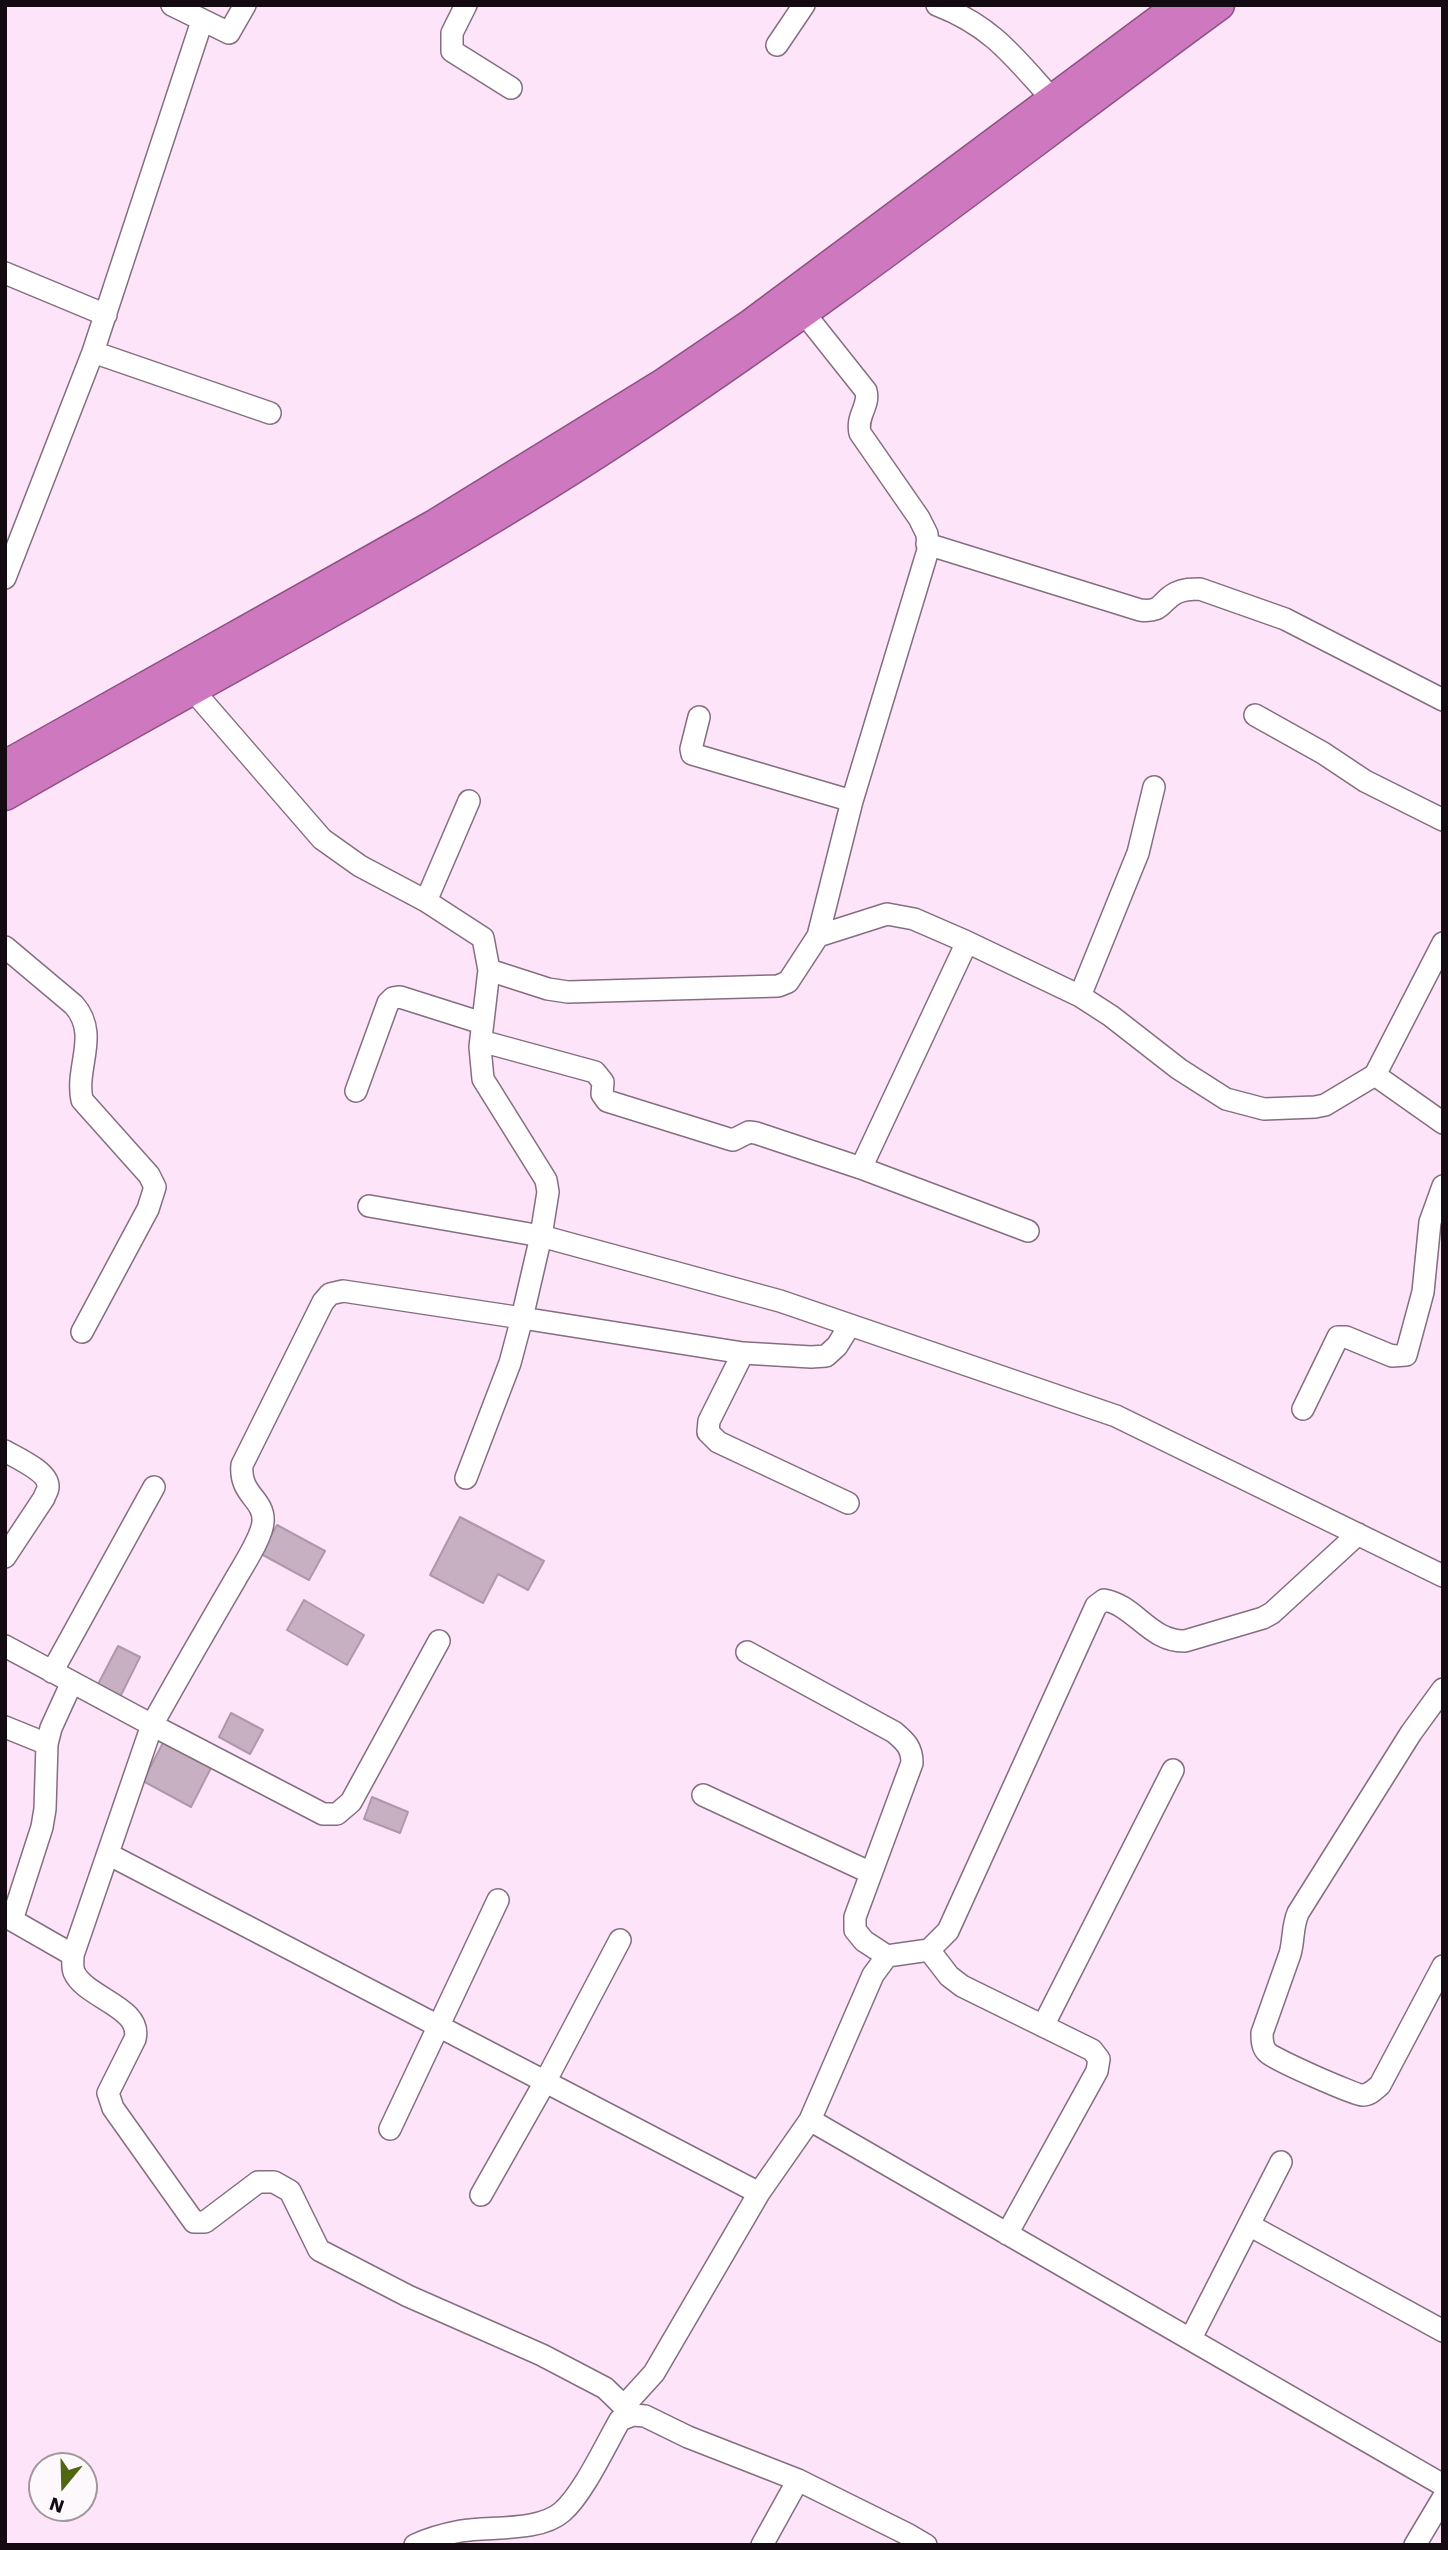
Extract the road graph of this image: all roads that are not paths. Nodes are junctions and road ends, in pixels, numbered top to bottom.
1 (172, 5) edge
2 (245, 5) edge
3 (466, 5) edge
4 (804, 5) edge
5 (937, 5) edge
6 (1180, 5) edge
7 (1219, 5) edge
8 (202, 20) junction
9 (777, 46) dead end
10 (511, 88) dead end
11 (1052, 99) junction
12 (5, 273) edge
13 (804, 313) junction
14 (106, 315) junction
15 (93, 352) junction
16 (270, 413) dead end
17 (928, 544) junction
18 (5, 578) edge
19 (191, 688) junction
20 (1443, 700) edge
21 (1255, 715) dead end
22 (699, 717) dead end
23 (5, 766) edge
24 (1154, 787) dead end
25 (5, 795) edge
26 (469, 801) dead end
27 (852, 801) junction
28 (1443, 820) edge
29 (426, 901) junction
30 (818, 936) junction
31 (967, 942) junction
32 (1443, 943) edge
33 (5, 947) edge
34 (489, 970) junction
35 (1080, 996) junction
36 (481, 1032) junction
37 (1375, 1076) junction
38 (356, 1091) dead end
39 (1443, 1123) edge
40 (861, 1168) junction
41 (1443, 1186) edge
42 (369, 1206) dead end
43 (1028, 1231) dead end
44 (541, 1236) junction
45 (522, 1318) junction
46 (850, 1325) junction
47 (82, 1332) dead end
48 (743, 1353) junction
49 (1303, 1409) dead end
50 (5, 1451) edge
51 (466, 1478) dead end
52 (154, 1487) dead end
53 (848, 1503) dead end
54 (1358, 1534) junction
55 (5, 1557) edge
56 (1443, 1576) edge
57 (439, 1641) dead end
58 (5, 1647) edge
59 (747, 1651) dead end
60 (52, 1672) junction
61 (72, 1682) junction
62 (1443, 1689) edge
63 (152, 1724) junction
64 (5, 1727) edge
65 (47, 1744) junction
66 (1173, 1770) dead end
67 (703, 1796) dead end
68 (108, 1854) junction
69 (871, 1873) junction
70 (498, 1900) dead end
71 (9, 1918) edge
72 (621, 1940) dead end
73 (929, 1950) junction
74 (73, 1955) junction
75 (887, 1956) junction
76 (1440, 1979) edge
77 (439, 2026) junction
78 (1042, 2026) junction
79 (545, 2081) junction
80 (810, 2120) junction
81 (390, 2129) dead end
82 (1281, 2162) dead end
83 (759, 2193) junction
84 (481, 2195) dead end
85 (1249, 2225) junction
86 (1007, 2234) junction
87 (1443, 2332) edge
88 (1191, 2338) junction
89 (628, 2410) junction
90 (798, 2480) junction
91 (1443, 2485) edge
92 (1439, 2513) edge
93 (415, 2545) edge
94 (762, 2545) edge
95 (926, 2545) edge
96 (1415, 2545) edge

1 - 8 street
2 - 8 street
3 - 10 street
4 - 9 street
5 - 11 street
6 - 11 highway
7 - 13 highway
8 - 14 street
11 - 23 highway
12 - 14 street
13 - 17 street
13 - 19 highway
14 - 15 street
15 - 16 street
15 - 18 street
17 - 20 street
17 - 27 street
19 - 25 highway
19 - 29 street
21 - 28 street
22 - 27 street
24 - 35 street
26 - 29 street
27 - 30 street
29 - 34 street
30 - 31 street
30 - 34 street
31 - 35 street
31 - 40 street
32 - 37 street
33 - 47 street
34 - 36 street
35 - 37 street
36 - 38 street
36 - 40 street
36 - 44 street
37 - 39 street
40 - 43 street
41 - 49 street
42 - 44 street
44 - 45 street
44 - 46 street
45 - 48 street
45 - 51 street
45 - 63 street
46 - 48 street
46 - 54 street
48 - 53 street
50 - 55 street
52 - 60 street
54 - 56 street
54 - 73 street
57 - 63 street
58 - 60 street
59 - 69 street
60 - 61 street
61 - 63 street
61 - 65 street
62 - 76 street
63 - 68 street
64 - 65 street
65 - 71 street
66 - 78 street
67 - 69 street
68 - 74 street
68 - 77 street
69 - 75 street
70 - 77 street
71 - 74 street
72 - 79 street
73 - 75 street
73 - 78 street
74 - 89 street
75 - 80 street
77 - 79 street
77 - 81 street
78 - 86 street
79 - 83 street
79 - 84 street
80 - 83 street
80 - 86 street
82 - 85 street
83 - 89 street
85 - 87 street
85 - 88 street
86 - 88 street
88 - 91 street
89 - 90 street
89 - 93 street
90 - 94 street
90 - 95 street
92 - 96 street

